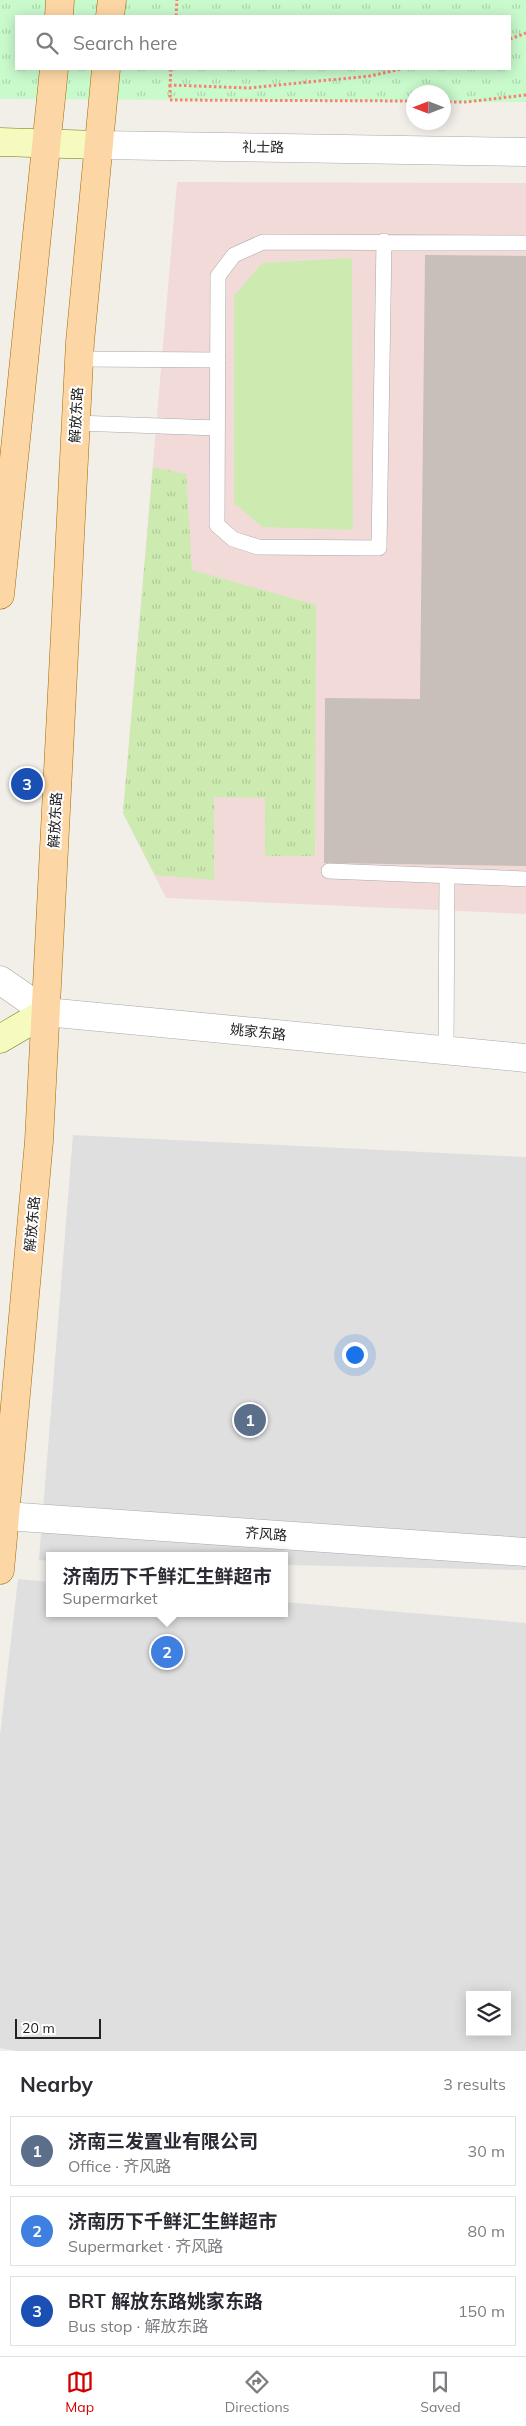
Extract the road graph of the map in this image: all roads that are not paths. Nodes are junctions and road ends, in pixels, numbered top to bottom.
1 (60, 0) edge
2 (112, 0) edge
3 (59, 15) edge
4 (110, 15) edge
5 (54, 70) edge
6 (106, 70) edge
7 (0, 142) edge
8 (47, 143) junction
9 (99, 144) junction
10 (526, 152) edge
11 (384, 242) junction
12 (526, 243) edge
13 (79, 359) junction
14 (218, 360) junction
15 (76, 424) junction
16 (217, 428) junction
17 (7, 457) edge
18 (0, 595) edge
19 (329, 871) dead end
20 (447, 876) junction
21 (526, 879) edge
22 (0, 980) edge
23 (46, 1012) junction
24 (0, 1040) edge
25 (446, 1050) junction
26 (526, 1058) edge
27 (5, 1516) junction
28 (526, 1552) edge
29 (0, 1570) edge

1 - 3 main road
2 - 4 main road
5 - 8 main road
6 - 9 main road, 解放东路
7 - 8 main road, 礼士路
8 - 9 main road, 礼士路
8 - 17 main road
9 - 10 street, 礼士路
9 - 13 main road, 解放东路
11 - 12 lane
11 - 14 lane
11 - 16 lane
13 - 14 lane
13 - 15 main road, 解放东路
14 - 16 lane
15 - 16 lane
15 - 23 main road, 解放东路
17 - 18 main road
19 - 20 lane
20 - 21 lane
20 - 25 lane
22 - 23 street, 姚家东路
23 - 24 main road
23 - 25 street, 姚家东路
23 - 27 main road, 解放东路
25 - 26 street, 姚家东路
27 - 28 street, 齐风路
27 - 29 main road, 解放东路

